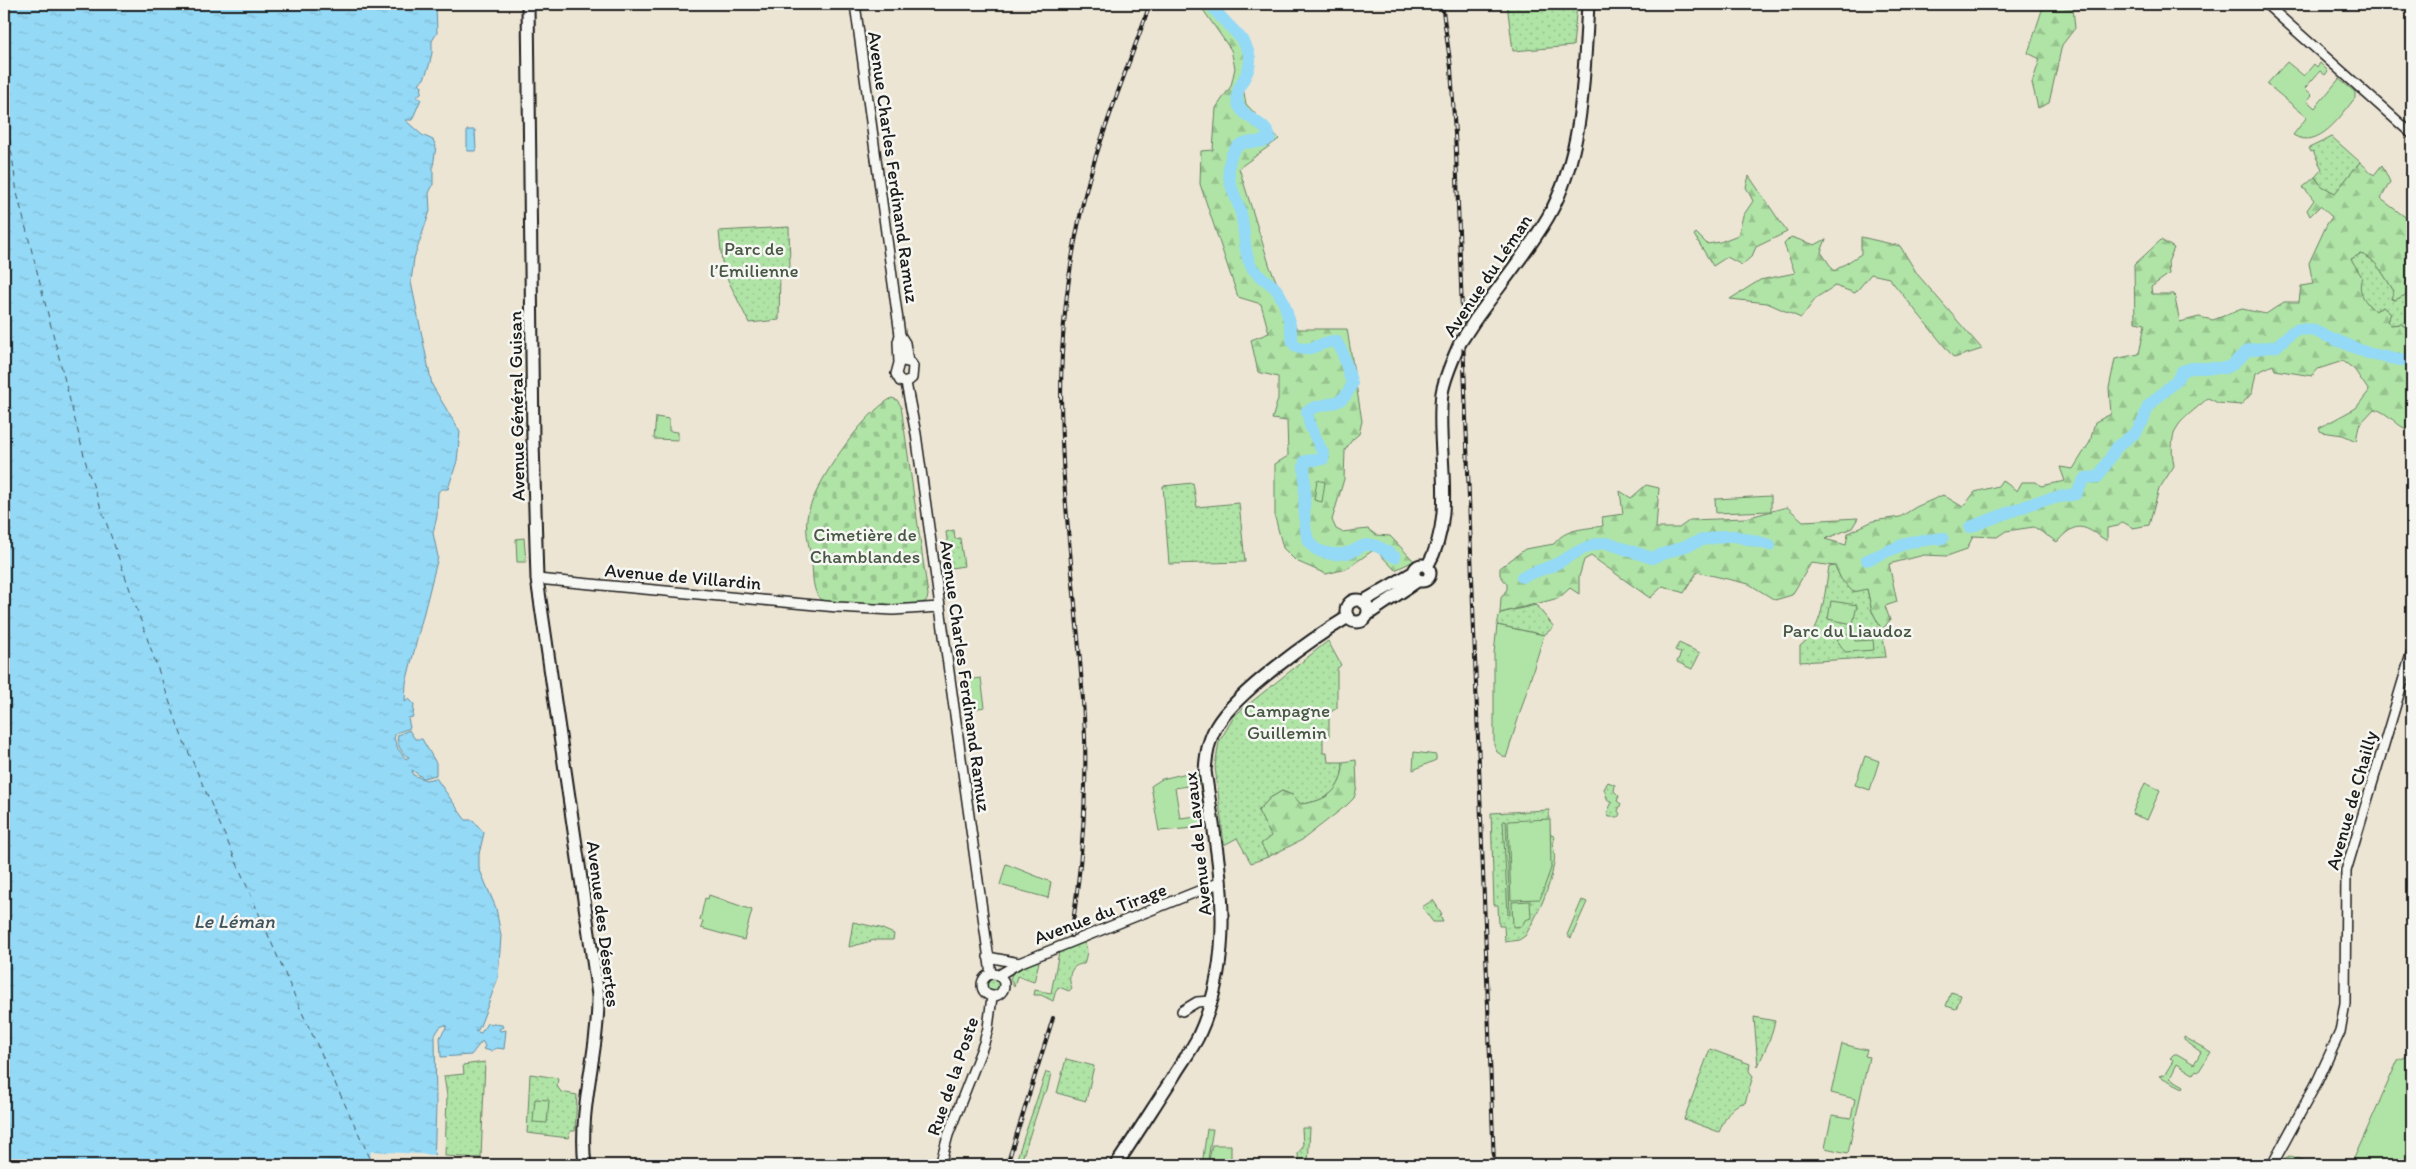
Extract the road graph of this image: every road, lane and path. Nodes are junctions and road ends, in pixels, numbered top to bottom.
1 (528, 4) edge
2 (855, 4) edge
3 (1588, 4) edge
4 (2266, 4) edge
5 (2412, 134) edge
6 (904, 362) junction
7 (906, 383) junction
8 (1417, 576) junction
9 (537, 579) junction
10 (1362, 602) junction
11 (940, 607) junction
12 (1367, 615) junction
13 (1348, 618) junction
14 (2412, 651) edge
15 (570, 806) joint
16 (1221, 882) junction
17 (988, 957) junction
18 (1018, 963) junction
19 (995, 974) junction
20 (992, 996) junction
21 (1211, 1001) junction
22 (1191, 1004) junction
23 (1182, 1011) dead end
24 (1205, 1017) junction
25 (585, 1165) edge
26 (940, 1165) edge
27 (1116, 1165) edge
28 (2272, 1165) edge

1 - 9 main road, Avenue Général Guisan
2 - 6 street, Avenue Charles Ferdinand Ramuz
3 - 8 main road, Avenue du Léman, bridge
4 - 5 street
6 - 7 street
6 - 7 street
7 - 11 street, Avenue Charles Ferdinand Ramuz
8 - 10 main road
8 - 12 main road
9 - 11 street, Avenue de Villardin
9 - 15 main road, Avenue Général Guisan
10 - 12 main road
10 - 13 main road
11 - 17 street, Avenue Charles Ferdinand Ramuz
12 - 13 main road
13 - 16 main road, Avenue de Lavaux
14 - 28 street, Avenue de Chailly
15 - 25 main road, Avenue des Désertes
16 - 18 street, Avenue du Tirage
16 - 21 main road, Avenue de Lavaux
17 - 18 street, Avenue du Tirage
17 - 19 street, Avenue Charles Ferdinand Ramuz
18 - 19 street, Avenue du Tirage
19 - 20 street
19 - 20 street
20 - 26 street, Rue de la Poste
21 - 22 street
21 - 24 main road, Avenue de Lavaux
22 - 23 street
22 - 24 street
24 - 27 main road, Avenue de Lavaux

